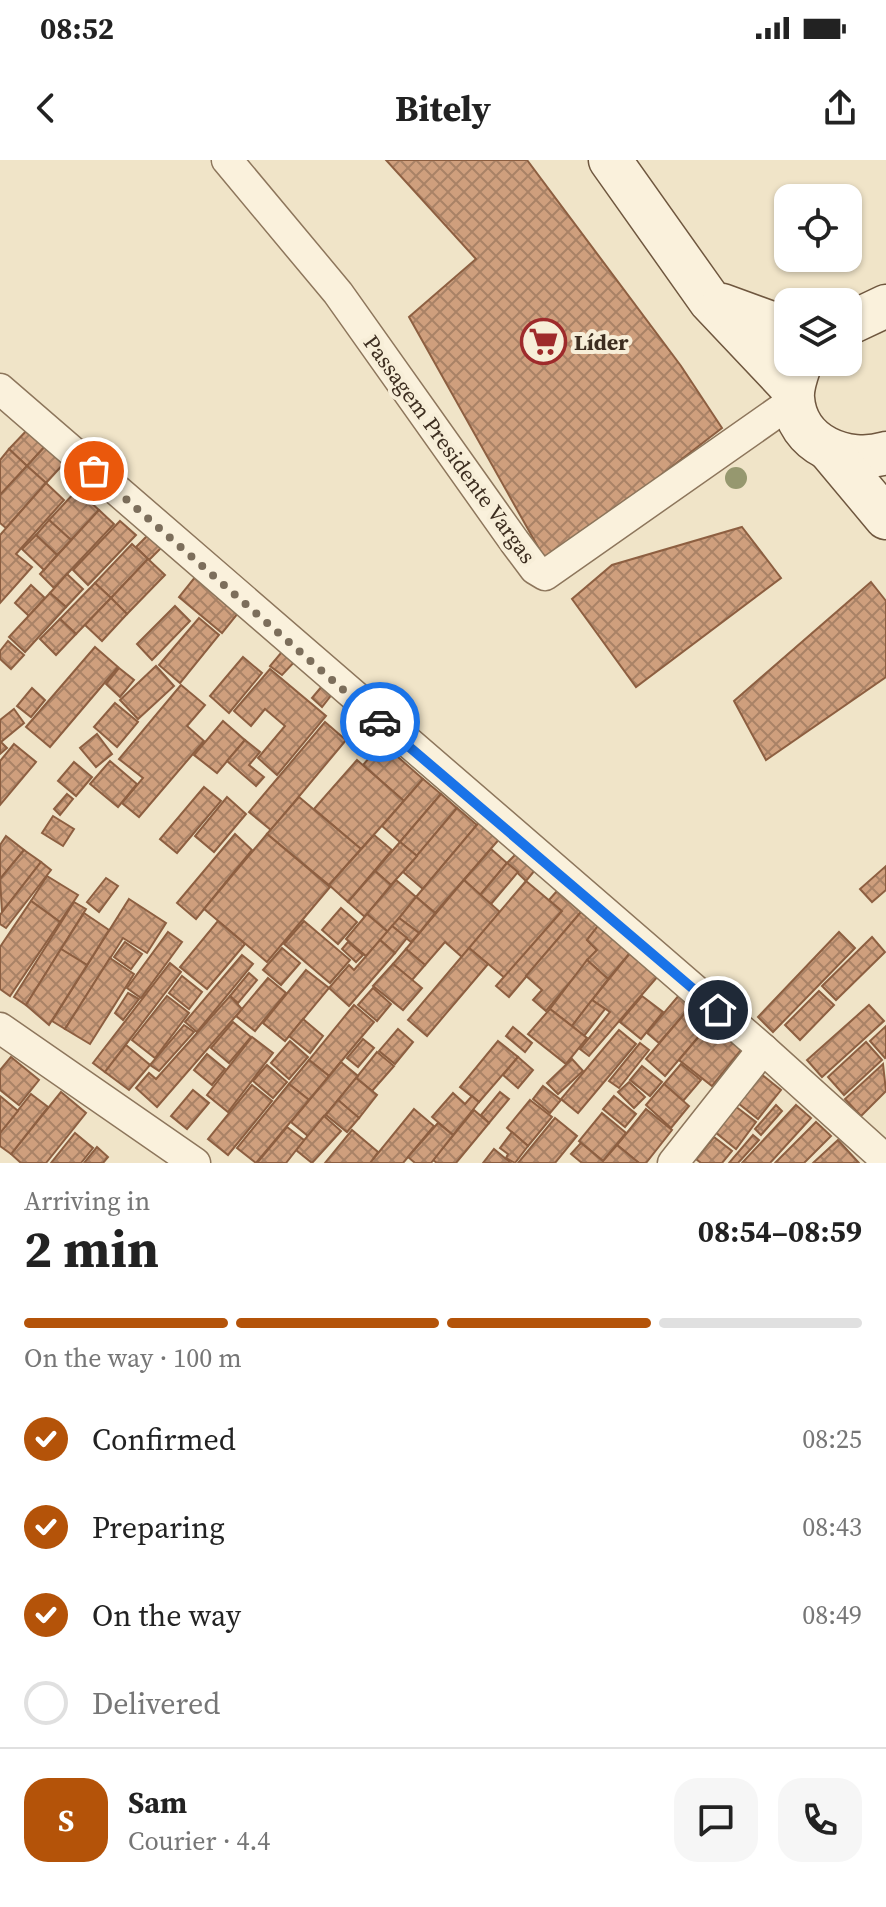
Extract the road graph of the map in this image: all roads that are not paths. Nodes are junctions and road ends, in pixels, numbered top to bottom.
1 (227, 160) edge
2 (610, 160) edge
3 (710, 301) junction
4 (886, 306) edge
5 (862, 317) edge
6 (774, 324) edge
7 (862, 324) edge
8 (886, 328) edge
9 (796, 384) edge
10 (0, 389) edge
11 (830, 451) junction
12 (886, 453) edge
13 (886, 518) edge
14 (0, 1028) edge
15 (763, 1049) junction
16 (886, 1160) edge
17 (195, 1163) edge
18 (673, 1163) edge

1 - 9 street, Passagem Presidente Vargas
2 - 3 main road
3 - 6 main road
3 - 9 main road
4 - 5 main road
7 - 8 main road
9 - 11 main road
10 - 15 street
11 - 12 main road
11 - 13 main road
14 - 17 street
15 - 16 street
15 - 18 street

